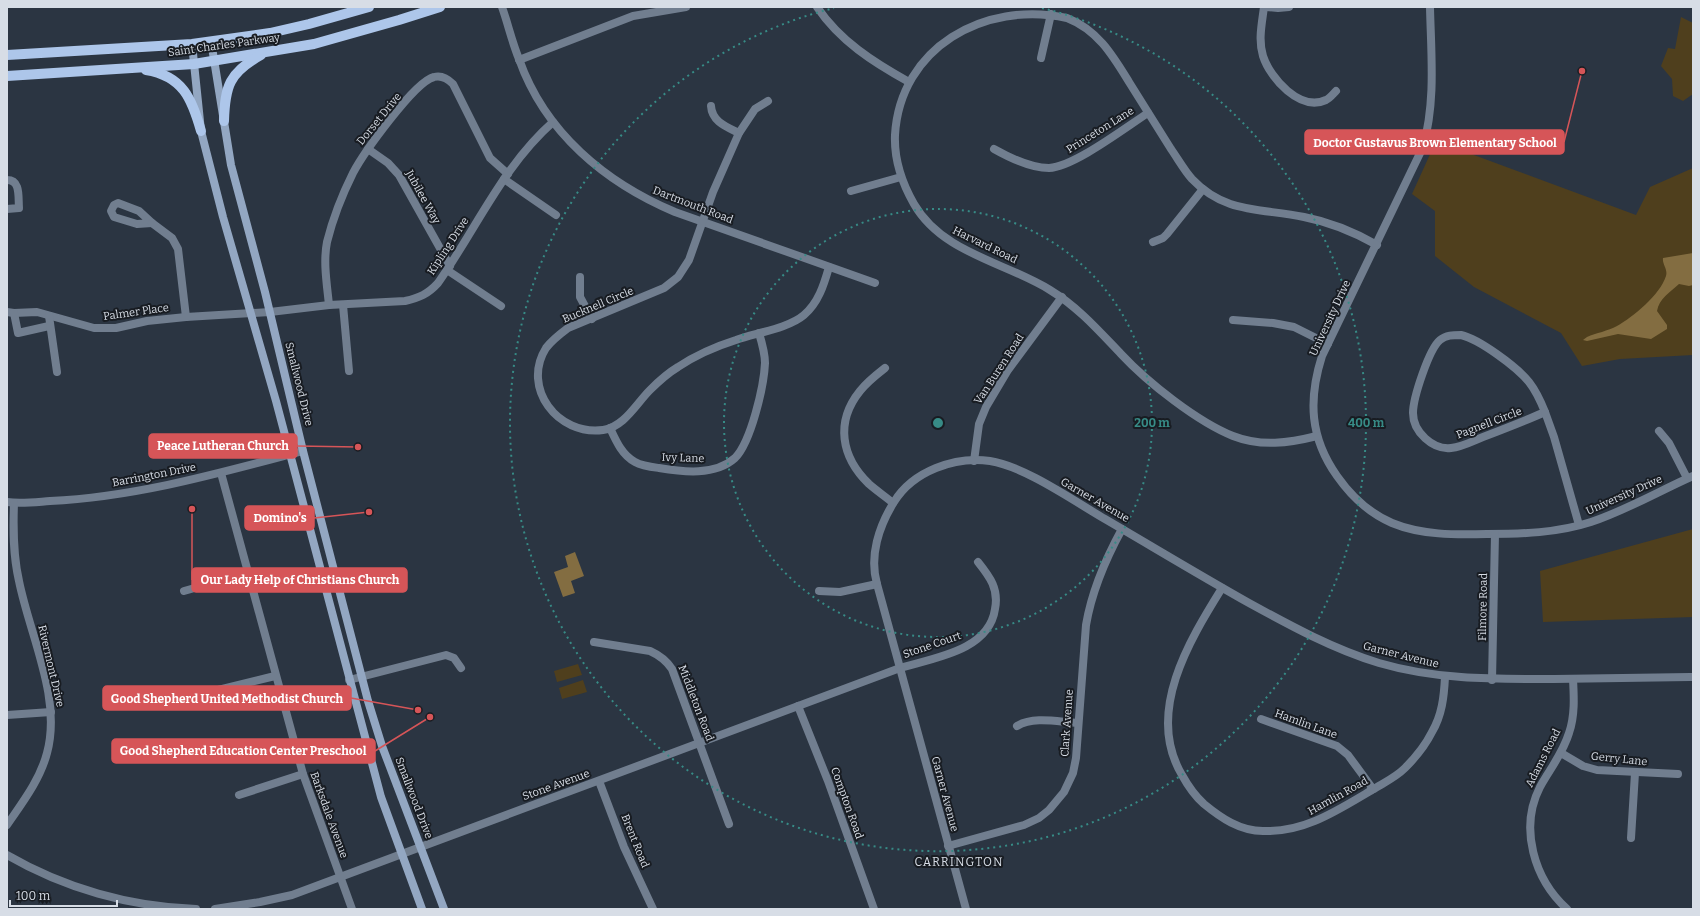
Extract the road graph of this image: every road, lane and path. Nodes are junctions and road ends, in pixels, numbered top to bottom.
1 (369, 7) edge
2 (440, 7) edge
3 (502, 7) edge
4 (686, 7) edge
5 (817, 7) edge
6 (1265, 7) edge
7 (1289, 7) edge
8 (1430, 7) edge
9 (1052, 14) junction
10 (211, 41) junction
11 (192, 44) junction
12 (268, 52) junction
13 (7, 55) edge
14 (1042, 58) dead end
15 (213, 60) junction
16 (519, 60) junction
17 (194, 64) junction
18 (132, 68) junction
19 (7, 76) edge
20 (909, 82) junction
21 (1336, 91) dead end
22 (768, 101) dead end
23 (711, 106) dead end
24 (1148, 112) junction
25 (224, 121) junction
26 (553, 122) junction
27 (202, 131) junction
28 (739, 133) junction
29 (368, 149) junction
30 (994, 149) dead end
31 (506, 177) junction
32 (901, 177) junction
33 (7, 180) edge
34 (1203, 189) junction
35 (851, 191) dead end
36 (7, 209) edge
37 (556, 214) dead end
38 (702, 221) junction
39 (152, 222) dead end
40 (1153, 242) dead end
41 (1377, 244) junction
42 (830, 267) junction
43 (448, 268) junction
44 (580, 277) dead end
45 (875, 283) dead end
46 (1062, 297) junction
47 (329, 305) junction
48 (343, 305) junction
49 (500, 306) dead end
50 (270, 312) junction
51 (11, 313) edge
52 (251, 313) junction
53 (49, 316) junction
54 (186, 317) junction
55 (592, 319) junction
56 (1233, 320) dead end
57 (49, 326) junction
58 (759, 333) junction
59 (1328, 344) junction
60 (885, 368) dead end
61 (349, 371) dead end
62 (57, 372) dead end
63 (1545, 412) junction
64 (610, 428) junction
65 (1660, 431) dead end
66 (1317, 436) junction
67 (303, 451) junction
68 (290, 455) junction
69 (974, 460) junction
70 (222, 473) junction
71 (1690, 477) edge
72 (10, 503) edge
73 (894, 503) junction
74 (1579, 525) junction
75 (1122, 530) junction
76 (1496, 534) junction
77 (978, 562) dead end
78 (248, 573) junction
79 (877, 584) junction
80 (1222, 588) junction
81 (184, 591) dead end
82 (819, 591) dead end
83 (594, 642) dead end
84 (461, 668) dead end
85 (900, 668) junction
86 (275, 676) junction
87 (362, 677) junction
88 (1445, 677) junction
89 (1693, 677) edge
90 (1573, 679) junction
91 (349, 680) junction
92 (1492, 680) junction
93 (210, 692) dead end
94 (798, 706) junction
95 (51, 712) junction
96 (7, 715) edge
97 (1261, 719) dead end
98 (1078, 723) junction
99 (1017, 726) dead end
100 (700, 744) junction
101 (1561, 753) junction
102 (1635, 773) junction
103 (303, 774) junction
104 (1678, 774) dead end
105 (599, 781) junction
106 (1373, 789) junction
107 (239, 796) dead end
108 (729, 824) dead end
109 (7, 825) edge
110 (1631, 838) dead end
111 (948, 846) junction
112 (421, 847) junction
113 (402, 854) junction
114 (7, 855) edge
115 (340, 876) junction
116 (196, 909) edge
117 (215, 909) edge
118 (352, 909) edge
119 (422, 909) edge
120 (444, 909) edge
121 (653, 909) edge
122 (874, 909) edge
123 (966, 909) edge
124 (1567, 909) edge

1 - 10 main road, Saint Charles Parkway
2 - 12 main road, Saint Charles Parkway
3 - 16 street, Dartmouth Road
4 - 16 street
5 - 20 street
6 - 7 street
6 - 21 street
8 - 41 street, University Drive
9 - 14 street
9 - 20 street, Harvard Road
9 - 24 street, Harvard Road
10 - 11 main road, Saint Charles Parkway
10 - 15 main road, Smallwood Drive
11 - 13 main road, Saint Charles Parkway
11 - 17 main road
12 - 15 main road, Saint Charles Parkway
12 - 25 main road
15 - 17 main road, Saint Charles Parkway
15 - 25 main road, Smallwood Drive
16 - 26 street, Dartmouth Road
17 - 18 main road, Saint Charles Parkway
17 - 27 main road
18 - 19 main road, Saint Charles Parkway
18 - 27 main road
20 - 32 street, Harvard Road
22 - 28 street, Bucknell Circle
23 - 28 street
24 - 30 street, Princeton Lane
24 - 34 street, Harvard Road
25 - 50 main road, Smallwood Drive
26 - 31 street, Kipling Drive
26 - 38 street, Dartmouth Road
27 - 52 main road
28 - 38 street, Bucknell Circle
29 - 31 street, Dorset Drive
29 - 43 street, Jubilee Way
29 - 47 street, Dorset Drive
31 - 37 street
31 - 43 street, Kipling Drive
32 - 35 street
32 - 46 street, Harvard Road
33 - 36 street
34 - 40 street
34 - 41 street, Harvard Road
38 - 42 street, Dartmouth Road
38 - 55 street, Bucknell Circle
39 - 54 street
41 - 59 street, University Drive
42 - 45 street, Dartmouth Road
42 - 58 street, Bucknell Circle
43 - 48 street, Kipling Drive
43 - 49 street
44 - 55 street
46 - 66 street, Harvard Road
46 - 69 street, Van Buren Road
47 - 48 street, Kipling Drive
47 - 50 street, Kipling Drive
48 - 61 street
50 - 52 street, Palmer Place
50 - 67 main road, Smallwood Drive
51 - 53 street, Palmer Place
51 - 57 street
52 - 54 street, Palmer Place
52 - 68 main road
53 - 54 street, Palmer Place
53 - 57 street
55 - 64 street, Bucknell Circle
56 - 59 street
57 - 62 street
58 - 64 street, Bucknell Circle
58 - 64 street, Ivy Lane
59 - 66 street, University Drive
60 - 73 street
63 - 63 street, Pagnell Circle
63 - 74 street, Pagnell Circle
65 - 71 street
66 - 76 street, University Drive
67 - 68 street, Barrington Drive
67 - 87 main road, Smallwood Drive
68 - 70 street, Barrington Drive
68 - 91 main road
69 - 73 street, Garner Avenue
69 - 75 street, Garner Avenue
70 - 72 street, Barrington Drive
70 - 78 street, Barksdale Avenue
71 - 74 street, University Drive
72 - 95 street, Rivermont Drive
73 - 79 street, Garner Avenue
74 - 76 street, University Drive
75 - 80 street, Garner Avenue
75 - 98 street, Clark Avenue
76 - 92 street, Filmore Road
77 - 85 street, Stone Court
78 - 81 street
78 - 86 street, Barksdale Avenue
79 - 82 street
79 - 85 street, Garner Avenue
80 - 88 street, Garner Avenue
80 - 106 street, Hamlin Road
83 - 100 street, Middleton Road
84 - 87 street
85 - 94 street, Stone Avenue
85 - 111 street, Garner Avenue
86 - 93 street
86 - 103 street, Barksdale Avenue
87 - 91 street
87 - 112 main road, Smallwood Drive
88 - 92 street, Garner Avenue
88 - 106 street, Hamlin Road
89 - 90 street, Garner Avenue
90 - 92 street, Garner Avenue
90 - 101 street, Adams Road
91 - 113 main road
94 - 100 street, Stone Avenue
94 - 122 street, Compton Road
95 - 96 street
95 - 109 street, Rivermont Drive
97 - 106 street, Hamlin Lane
98 - 99 street
98 - 111 street, Clark Avenue
100 - 105 street, Stone Avenue
100 - 108 street, Middleton Road
101 - 102 street, Gerry Lane
101 - 124 street, Adams Road
102 - 104 street, Gerry Lane
102 - 110 street
103 - 107 street
103 - 115 street, Barksdale Avenue
105 - 112 street, Stone Avenue
105 - 121 street, Brent Road
111 - 123 street, Garner Avenue
112 - 113 street, Stone Avenue
112 - 120 main road, Smallwood Drive
113 - 115 street, Stone Avenue
113 - 119 main road
114 - 116 street
115 - 117 street, Stone Avenue
115 - 118 street, Barksdale Avenue

